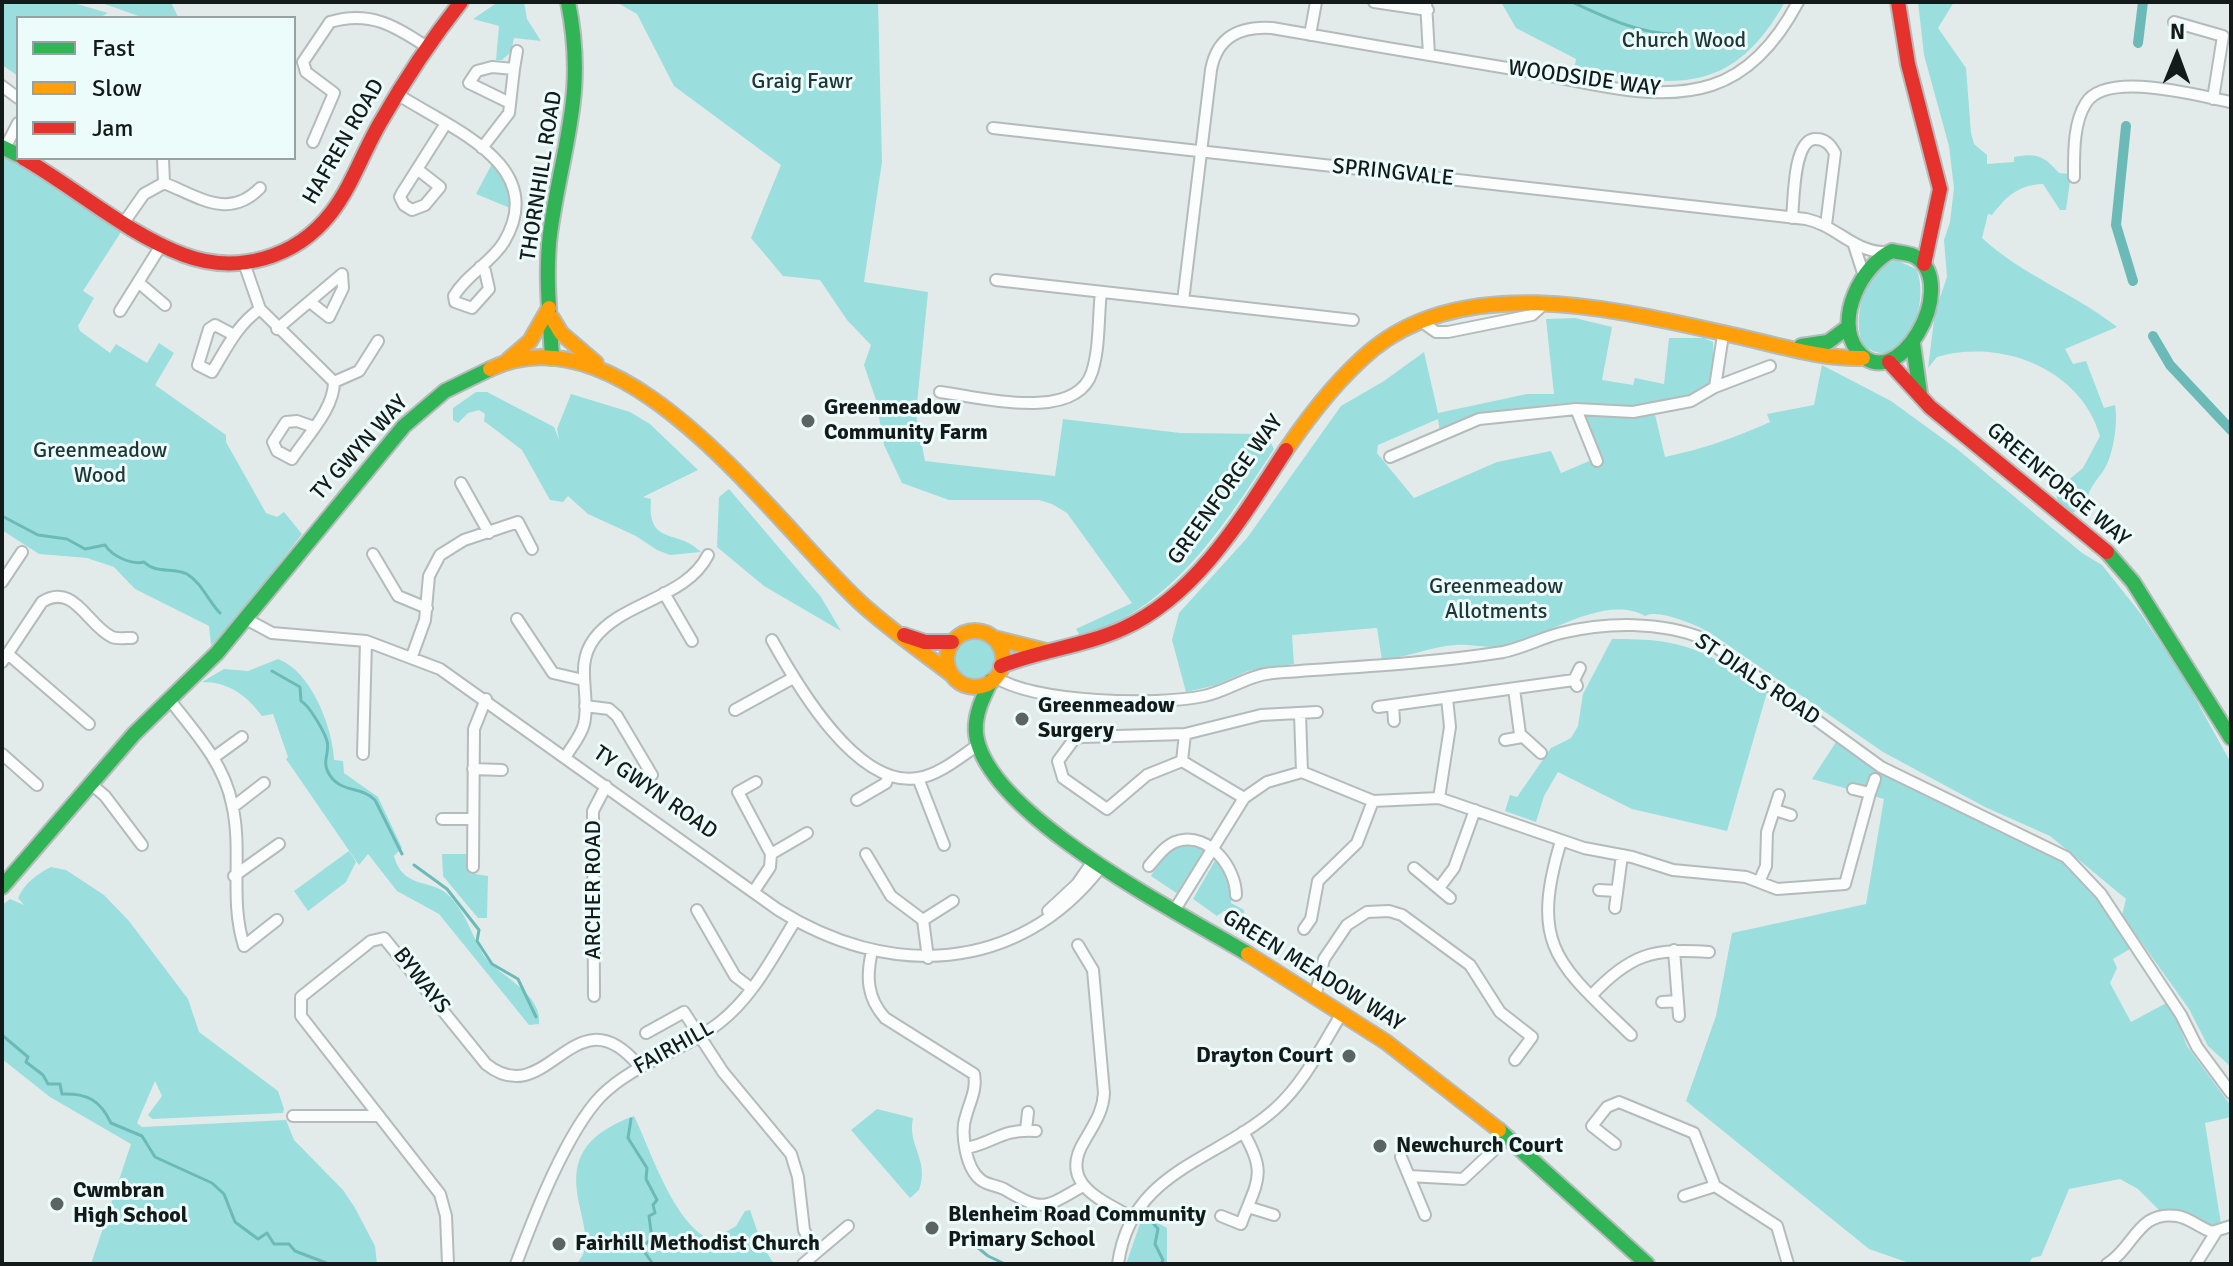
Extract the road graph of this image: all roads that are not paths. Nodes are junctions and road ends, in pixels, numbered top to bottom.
1 (461, 2) edge
2 (568, 2) edge
3 (1316, 2) edge
4 (1374, 2) edge
5 (1798, 2) edge
6 (1898, 2) edge
7 (1427, 6) edge
8 (2174, 22) dead end
9 (1310, 35) junction
10 (427, 47) junction
11 (517, 51) dead end
12 (1429, 55) junction
13 (514, 69) junction
14 (397, 94) junction
15 (2213, 99) junction
16 (2231, 102) edge
17 (510, 103) junction
18 (445, 125) junction
19 (16, 128) edge
20 (993, 128) dead end
21 (313, 142) dead end
22 (482, 148) junction
23 (8, 150) edge
24 (1200, 151) junction
25 (26, 160) edge
26 (163, 160) edge
27 (417, 169) dead end
28 (2074, 177) dead end
29 (164, 183) junction
30 (260, 188) dead end
31 (1792, 218) junction
32 (125, 221) junction
33 (1826, 225) junction
34 (1932, 228) junction
35 (1853, 243) junction
36 (162, 244) junction
37 (1891, 252) junction
38 (244, 263) junction
39 (1924, 264) junction
40 (480, 267) dead end
41 (1864, 276) junction
42 (996, 280) dead end
43 (138, 282) junction
44 (1101, 292) junction
45 (1183, 301) junction
46 (310, 302) dead end
47 (165, 305) dead end
48 (260, 309) junction
49 (550, 310) junction
50 (120, 311) dead end
51 (1353, 320) dead end
52 (1848, 327) junction
53 (277, 329) junction
54 (234, 335) dead end
55 (1723, 335) junction
56 (378, 341) dead end
57 (1773, 344) junction
58 (1913, 344) junction
59 (552, 358) junction
60 (1863, 358) junction
61 (505, 362) junction
62 (1889, 362) junction
63 (1770, 366) dead end
64 (601, 367) junction
65 (334, 382) junction
66 (1715, 387) junction
67 (940, 392) dead end
68 (1922, 398) junction
69 (1576, 409) junction
70 (314, 427) dead end
71 (1390, 457) dead end
72 (1597, 461) dead end
73 (461, 483) dead end
74 (489, 533) junction
75 (532, 549) dead end
76 (22, 552) dead end
77 (373, 554) dead end
78 (708, 555) dead end
79 (2, 582) edge
80 (664, 593) junction
81 (427, 608) junction
82 (246, 619) junction
83 (517, 619) dead end
84 (896, 632) junction
85 (132, 638) dead end
86 (994, 638) junction
87 (772, 640) dead end
88 (366, 641) junction
89 (692, 641) dead end
90 (952, 642) junction
91 (1047, 651) junction
92 (412, 656) junction
93 (5, 658) edge
94 (1580, 668) dead end
95 (951, 674) junction
96 (996, 675) junction
97 (793, 678) junction
98 (583, 680) junction
99 (964, 684) junction
100 (1514, 689) junction
101 (1447, 698) junction
102 (169, 699) junction
103 (486, 699) junction
104 (1393, 705) junction
105 (585, 706) junction
106 (1378, 707) dead end
107 (735, 710) dead end
108 (1317, 712) dead end
109 (975, 714) junction
110 (1300, 714) junction
111 (1394, 721) dead end
112 (89, 724) dead end
113 (1185, 734) junction
114 (242, 737) dead end
115 (1522, 737) junction
116 (2231, 738) edge
117 (1505, 740) dead end
118 (978, 745) junction
119 (1541, 753) dead end
120 (2, 754) edge
121 (363, 754) dead end
122 (566, 756) junction
123 (213, 758) junction
124 (1182, 761) junction
125 (473, 769) junction
126 (502, 770) dead end
127 (1302, 772) junction
128 (652, 775) dead end
129 (888, 777) junction
130 (918, 778) junction
131 (1875, 779) dead end
132 (756, 782) dead end
133 (264, 783) dead end
134 (91, 784) junction
135 (37, 785) dead end
136 (606, 786) junction
137 (1853, 789) dead end
138 (1870, 793) junction
139 (1779, 795) dead end
140 (1244, 798) junction
141 (1439, 798) junction
142 (857, 800) dead end
143 (1373, 801) junction
144 (233, 807) junction
145 (1475, 810) junction
146 (1775, 810) junction
147 (1791, 815) dead end
148 (442, 819) dead end
149 (473, 819) junction
150 (807, 833) dead end
151 (1561, 841) junction
152 (279, 844) dead end
153 (142, 845) dead end
154 (944, 845) dead end
155 (1211, 850) junction
156 (771, 854) junction
157 (866, 854) dead end
158 (1622, 855) junction
159 (1097, 864) junction
160 (1149, 866) dead end
161 (473, 867) dead end
162 (1414, 868) dead end
163 (234, 876) junction
164 (1759, 882) junction
165 (2, 887) edge
166 (1439, 888) junction
167 (1599, 890) dead end
168 (754, 891) junction
169 (1617, 891) junction
170 (1236, 895) dead end
171 (1450, 898) dead end
172 (953, 901) dead end
173 (1615, 908) dead end
174 (697, 910) dead end
175 (1174, 911) junction
176 (277, 920) dead end
177 (923, 920) junction
178 (795, 921) junction
179 (1304, 929) dead end
180 (1078, 945) dead end
181 (1674, 950) junction
182 (872, 951) junction
183 (1709, 952) dead end
184 (928, 958) junction
185 (752, 989) junction
186 (594, 996) dead end
187 (1591, 996) junction
188 (1315, 997) junction
189 (1678, 1001) junction
190 (1662, 1002) dead end
191 (1342, 1013) junction
192 (1679, 1016) dead end
193 (646, 1033) dead end
194 (1631, 1035) dead end
195 (699, 1036) junction
196 (1515, 1060) dead end
197 (639, 1066) junction
198 (2231, 1093) edge
199 (1028, 1112) dead end
200 (293, 1116) dead end
201 (379, 1116) junction
202 (1243, 1132) junction
203 (1509, 1136) junction
204 (1615, 1144) dead end
205 (967, 1148) junction
206 (1401, 1157) dead end
207 (1409, 1176) junction
208 (1083, 1186) junction
209 (1715, 1186) junction
210 (1684, 1196) dead end
211 (1248, 1207) junction
212 (1274, 1215) dead end
213 (1425, 1215) dead end
214 (1221, 1216) dead end
215 (1133, 1218) junction
216 (848, 1226) dead end
217 (2231, 1226) edge
218 (2216, 1232) junction
219 (816, 1253) junction
220 (2110, 1263) edge
221 (448, 1264) edge
222 (516, 1264) edge
223 (803, 1264) edge
224 (1118, 1264) edge
225 (1647, 1264) edge
226 (1788, 1264) edge
227 (2196, 1264) edge

1 - 10 street, HAFREN ROAD
2 - 49 street, THORNHILL ROAD
3 - 9 street
4 - 7 street
5 - 12 street, WOODSIDE WAY
6 - 34 street
7 - 12 street
8 - 15 street
9 - 12 street, WOODSIDE WAY
9 - 24 street, WOODSIDE WAY
10 - 14 street, HAFREN ROAD
10 - 21 street
11 - 13 street
13 - 17 street
13 - 17 street
14 - 18 street
14 - 38 street, HAFREN ROAD
15 - 16 street
15 - 28 street
17 - 22 street
18 - 22 street
18 - 27 street
19 - 23 street
20 - 24 street, SPRINGVALE
22 - 40 street
24 - 31 street, SPRINGVALE
24 - 45 street, WOODSIDE WAY
25 - 32 street, HAFREN ROAD
26 - 29 street
29 - 30 street
29 - 32 street
31 - 33 street, SPRINGVALE
31 - 33 street
32 - 36 street, HAFREN ROAD
33 - 35 street, SPRINGVALE
34 - 37 street
34 - 39 street
35 - 37 street, SPRINGVALE
35 - 41 street
36 - 38 street, HAFREN ROAD
36 - 43 street
37 - 39 street
37 - 41 street
38 - 48 street
39 - 58 street
41 - 52 street
42 - 44 street
43 - 47 street
43 - 50 street
44 - 45 street
44 - 67 street
45 - 51 street
46 - 53 street
48 - 53 street
48 - 54 street
49 - 59 street, THORNHILL ROAD
49 - 61 street
49 - 64 street
52 - 57 street, GREENFORGE WAY
52 - 60 street
53 - 65 street
55 - 57 street, GREENFORGE WAY
55 - 66 street
55 - 91 street, GREENFORGE WAY
56 - 65 street
57 - 60 street, GREENFORGE WAY
58 - 62 street
58 - 68 street
59 - 61 street, TY GWYN WAY
59 - 64 street, TY GWYN WAY
60 - 62 street, GREENFORGE WAY
61 - 82 street, TY GWYN WAY
62 - 68 street, GREENFORGE WAY
63 - 66 street
64 - 84 street, TY GWYN WAY
65 - 70 street
66 - 69 street
68 - 116 street, GREENFORGE WAY
69 - 71 street
69 - 72 street
73 - 74 street
74 - 75 street
74 - 81 street
76 - 79 street
77 - 81 street
78 - 80 street
80 - 89 street
80 - 98 street
81 - 92 street
82 - 88 street, TY GWYN ROAD
82 - 102 street, TY GWYN WAY
83 - 98 street
84 - 90 street
84 - 95 street
85 - 93 street
86 - 90 street
86 - 91 street, GREENFORGE WAY
86 - 96 street
87 - 97 street
88 - 92 street, TY GWYN ROAD
88 - 121 street
90 - 95 street
91 - 96 street, GREENFORGE WAY
92 - 103 street, TY GWYN ROAD
93 - 112 street
94 - 100 street
95 - 99 street
96 - 99 street
96 - 109 street
96 - 198 street, ST DIALS ROAD
97 - 107 street
97 - 129 street
98 - 105 street
99 - 109 street, GREEN MEADOW WAY
100 - 101 street
100 - 115 street
101 - 104 street
101 - 141 street
102 - 123 street
102 - 134 street, TY GWYN WAY
103 - 122 street, TY GWYN ROAD
103 - 125 street
104 - 106 street
104 - 111 street
105 - 122 street
105 - 128 street
108 - 110 street
109 - 118 street, GREEN MEADOW WAY
110 - 113 street
110 - 127 street
113 - 124 street
113 - 124 street
114 - 123 street
115 - 117 street
115 - 119 street
118 - 130 street
118 - 159 street, GREEN MEADOW WAY
120 - 135 street
122 - 136 street, TY GWYN ROAD
123 - 144 street
124 - 140 street
125 - 126 street
125 - 149 street
127 - 140 street
127 - 143 street
129 - 130 street
129 - 142 street
130 - 154 street
131 - 138 street
132 - 156 street
133 - 144 street
134 - 153 street
134 - 165 street, TY GWYN WAY
136 - 168 street, TY GWYN ROAD
136 - 186 street, ARCHER ROAD
137 - 138 street
138 - 164 street
139 - 146 street
140 - 155 street
141 - 143 street
141 - 145 street
143 - 179 street
144 - 163 street
145 - 151 street
145 - 166 street
146 - 147 street
146 - 164 street
148 - 149 street
149 - 161 street
150 - 156 street
151 - 158 street
151 - 187 street
152 - 163 street
155 - 160 street
155 - 170 street
155 - 175 street
156 - 168 street
157 - 177 street
158 - 164 street
158 - 169 street
159 - 175 street, GREEN MEADOW WAY
159 - 184 street, TY GWYN ROAD
162 - 166 street
163 - 176 street
166 - 171 street
167 - 169 street
168 - 178 street, TY GWYN ROAD
169 - 173 street
172 - 177 street
174 - 185 street
175 - 188 street, GREEN MEADOW WAY
177 - 184 street
178 - 182 street, TY GWYN ROAD
178 - 185 street, FAIRHILL
180 - 208 street
181 - 183 street
181 - 187 street
181 - 189 street
182 - 184 street, TY GWYN ROAD
182 - 205 street
185 - 195 street, FAIRHILL
187 - 194 street
188 - 191 street, GREEN MEADOW WAY
188 - 196 street
189 - 190 street
189 - 192 street
191 - 202 street
191 - 203 street, GREEN MEADOW WAY
193 - 195 street
195 - 197 street, FAIRHILL
195 - 219 street
197 - 201 street, BYWAYS
197 - 222 street, FAIRHILL
199 - 205 street
200 - 201 street
201 - 221 street, BYWAYS
202 - 211 street
202 - 215 street
203 - 207 street
203 - 225 street, GREEN MEADOW WAY
204 - 209 street
205 - 208 street
206 - 207 street
207 - 213 street
208 - 215 street
209 - 210 street
209 - 226 street
211 - 212 street
211 - 214 street
215 - 224 street
216 - 219 street
217 - 218 street
218 - 220 street
218 - 227 street
219 - 223 street

